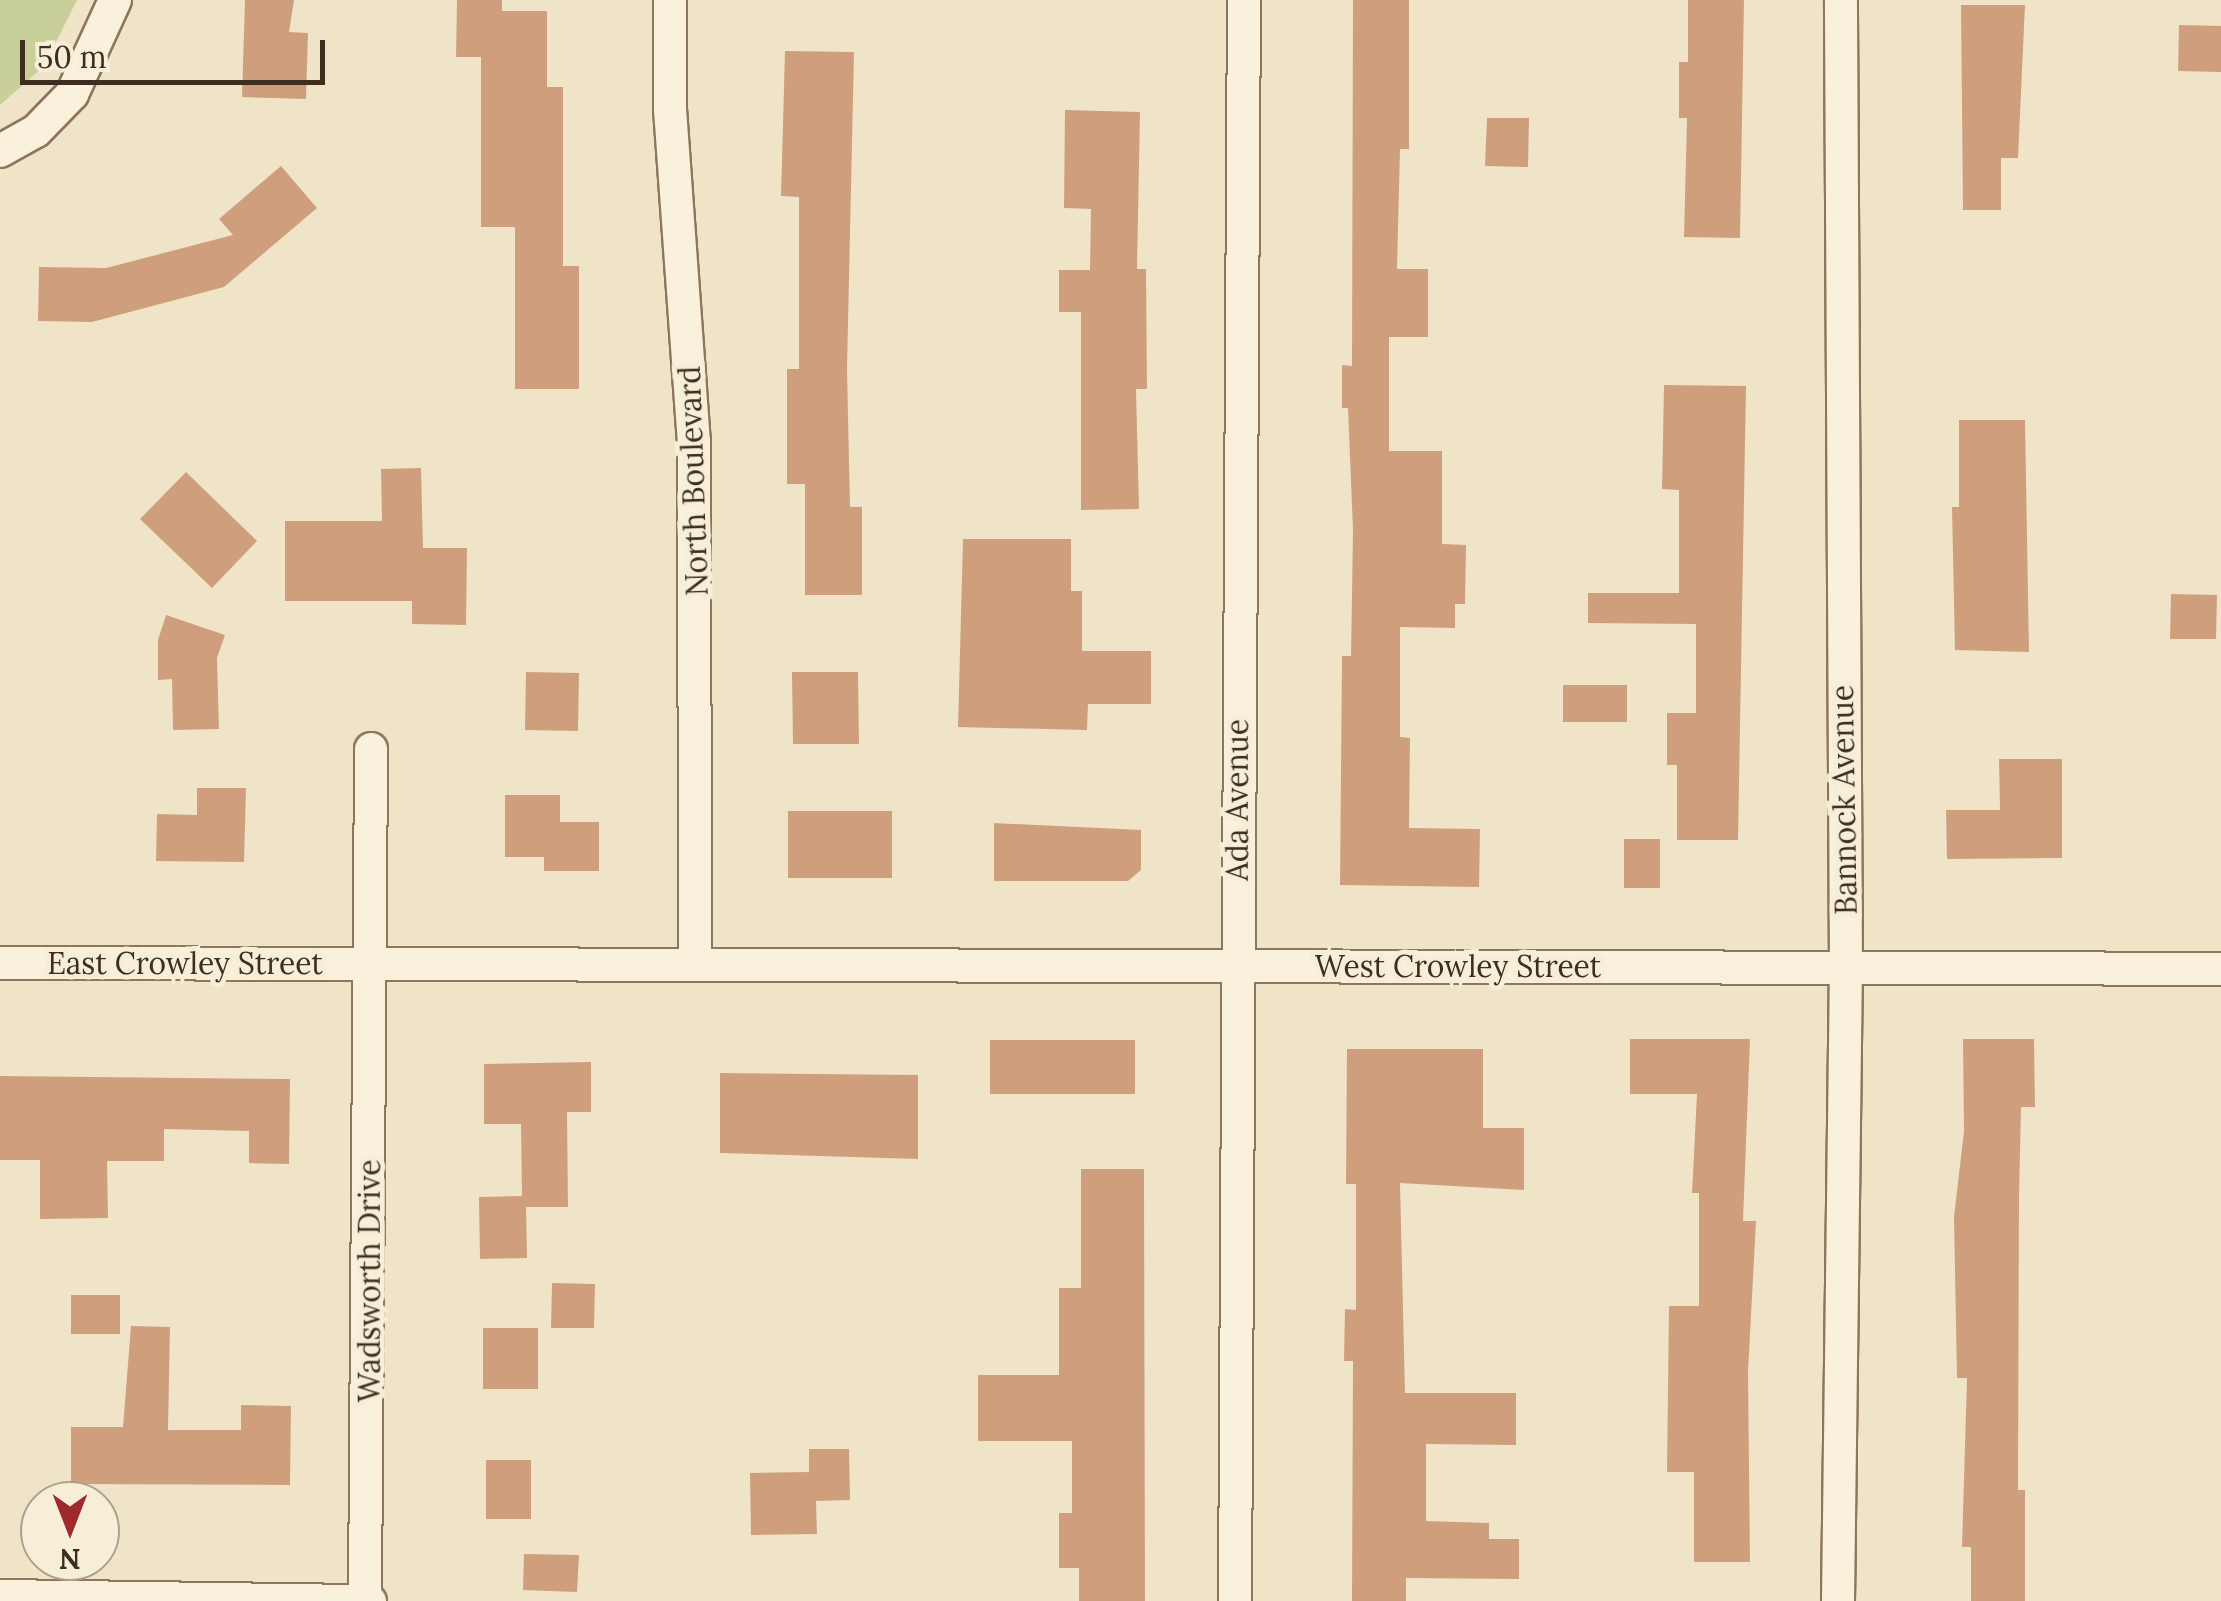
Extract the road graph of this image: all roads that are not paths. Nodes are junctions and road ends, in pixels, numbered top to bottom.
1 (115, 0) edge
2 (670, 0) edge
3 (1244, 0) edge
4 (1841, 0) edge
5 (0, 151) edge
6 (371, 749) dead end
7 (0, 963) edge
8 (695, 963) junction
9 (370, 964) junction
10 (1236, 966) junction
11 (1846, 967) junction
12 (2221, 968) edge
13 (0, 1596) edge
14 (368, 1599) edge
15 (1235, 1601) edge
16 (1838, 1601) edge

1 - 5 street
2 - 8 street, North Boulevard
3 - 10 street, Ada Avenue
4 - 11 street, Bannock Avenue
6 - 9 street
7 - 9 street, East Crowley Street
8 - 9 street, East Crowley Street
8 - 10 street, West Crowley Street
9 - 14 street, Wadsworth Drive
10 - 11 street, West Crowley Street
10 - 15 street, Ada Avenue
11 - 12 street, West Crowley Street
11 - 16 street, Bannock Avenue
13 - 14 street, Wadsworth Drive

